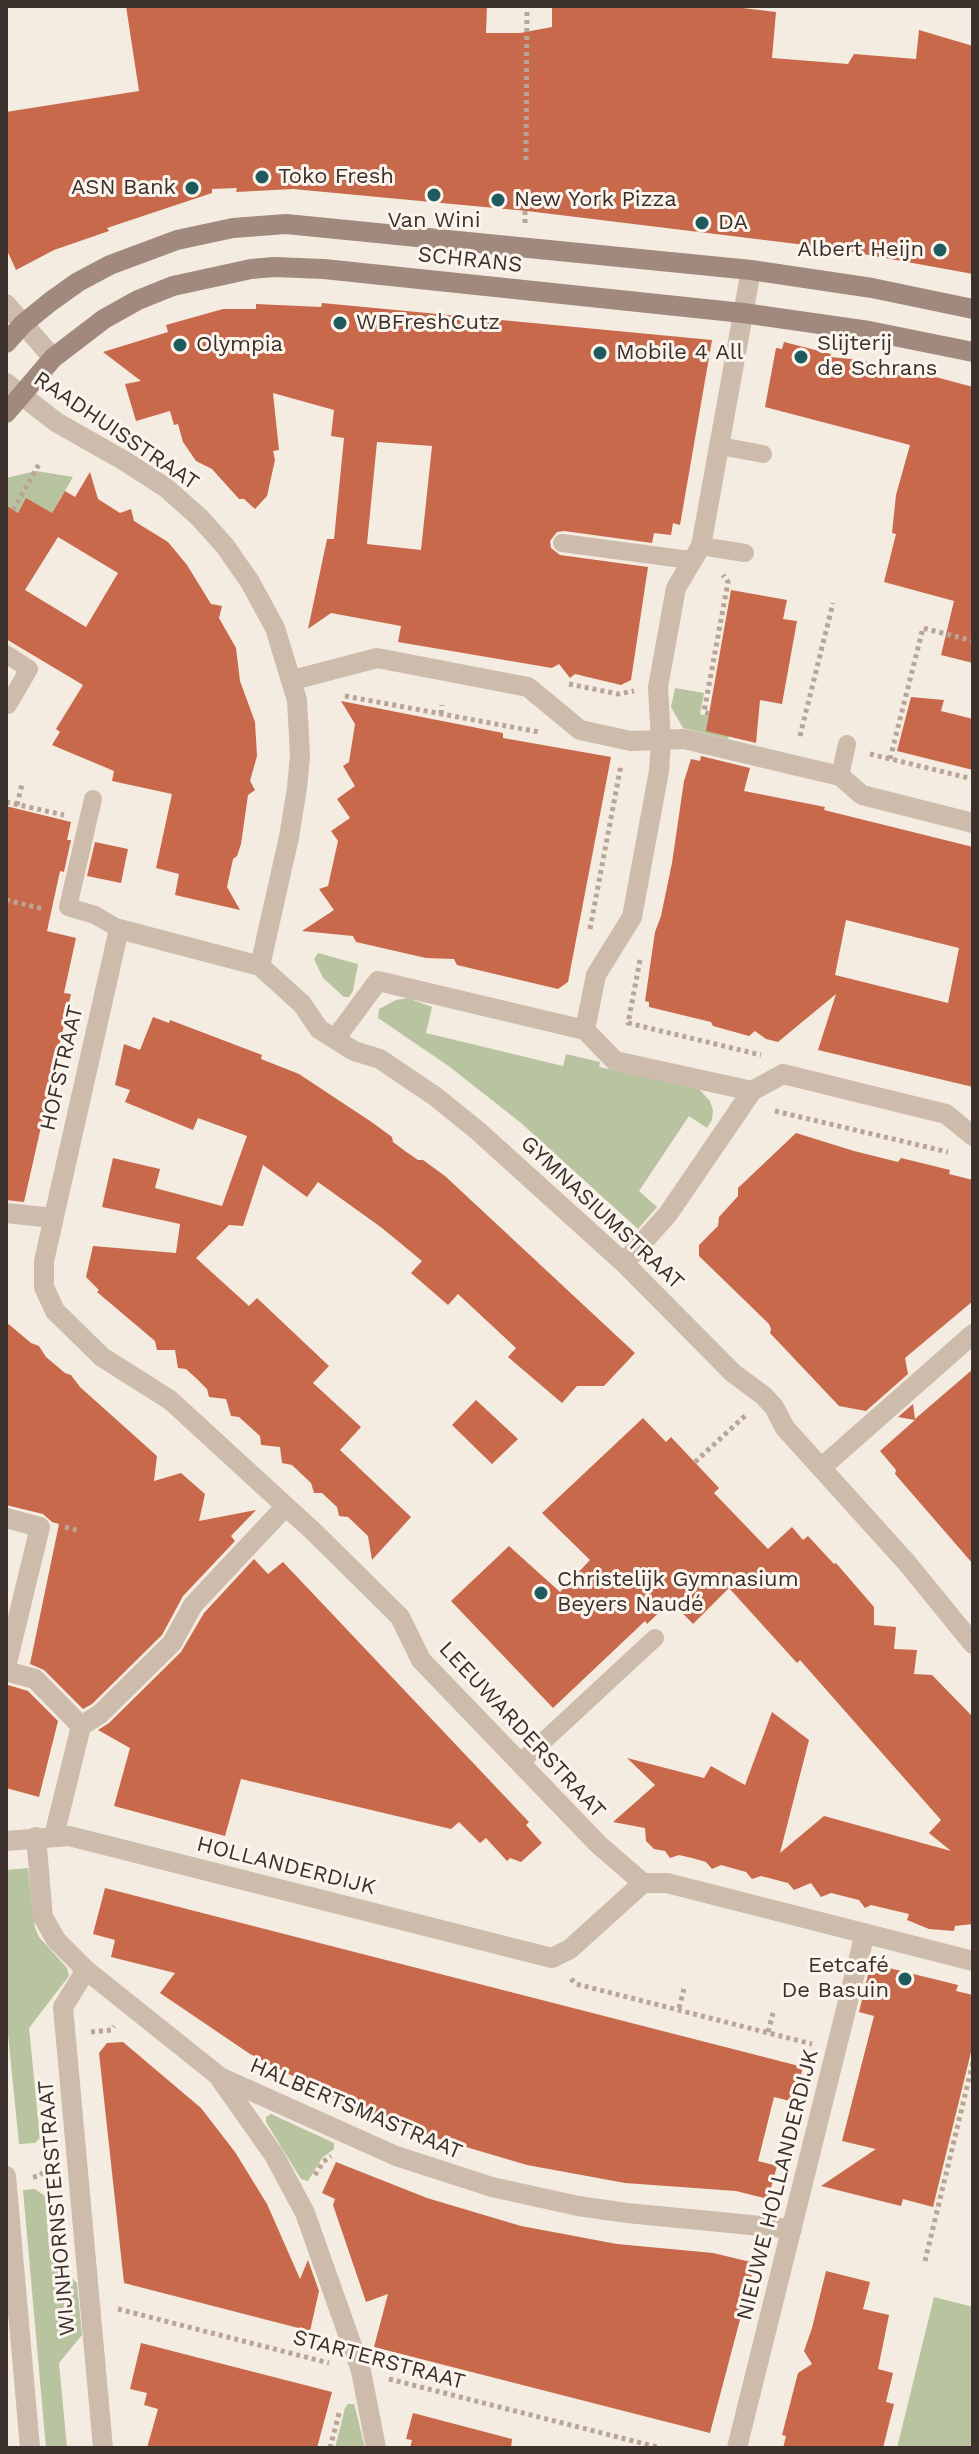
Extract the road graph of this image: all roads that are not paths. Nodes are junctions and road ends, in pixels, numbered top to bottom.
1 (751, 270) junction
2 (6, 304) edge
3 (973, 309) edge
4 (743, 313) junction
5 (23, 324) junction
6 (6, 343) edge
7 (973, 352) edge
8 (53, 358) junction
9 (13, 389) edge
10 (6, 413) edge
11 (720, 446) junction
12 (763, 454) dead end
13 (562, 543) dead end
14 (696, 553) junction
15 (745, 553) dead end
16 (6, 654) edge
17 (293, 680) junction
18 (8, 705) edge
19 (661, 741) junction
20 (847, 746) road end
21 (840, 776) junction
22 (93, 799) dead end
23 (973, 823) edge
24 (119, 929) junction
25 (260, 966) junction
26 (585, 1030) junction
27 (335, 1039) junction
28 (747, 1097) junction
29 (973, 1136) edge
30 (6, 1213) edge
31 (53, 1218) junction
32 (624, 1263) junction
33 (973, 1334) edge
34 (822, 1467) junction
35 (285, 1507) junction
36 (6, 1518) edge
37 (655, 1638) dead end
38 (973, 1644) edge
39 (6, 1669) edge
40 (81, 1726) junction
41 (520, 1763) junction
42 (45, 1837) junction
43 (6, 1841) edge
44 (643, 1883) junction
45 (865, 1933) junction
46 (973, 1961) edge
47 (86, 1970) junction
48 (220, 2077) junction
49 (6, 2176) edge
50 (792, 2229) junction
51 (12, 2297) edge
52 (30, 2448) edge
53 (103, 2448) edge
54 (376, 2448) edge
55 (737, 2448) edge

1 - 3 street, SCHRANS
1 - 4 street
1 - 5 street, SCHRANS
2 - 5 street
4 - 7 street, SCHRANS
4 - 8 street, SCHRANS
4 - 11 street
5 - 6 street, SCHRANS
5 - 8 street
8 - 9 street, SCHRANS
9 - 10 street, SCHRANS
9 - 17 street, RAADHUISSTRAAT
11 - 12 lane
11 - 14 street
13 - 14 lane
14 - 15 lane
14 - 19 street
16 - 18 lane
17 - 19 street
17 - 25 street, RAADHUISSTRAAT
19 - 21 street
19 - 26 street
20 - 21 lane
21 - 23 street
22 - 24 lane
24 - 25 street, GYMNASIUMSTRAAT
24 - 31 street, HOFSTRAAT
25 - 27 street, GYMNASIUMSTRAAT
26 - 27 street
26 - 28 street
27 - 32 street, GYMNASIUMSTRAAT
28 - 29 street
28 - 32 street
30 - 31 street
31 - 35 street, LEEUWARDERSTRAAT
32 - 34 street, GYMNASIUMSTRAAT
33 - 34 street
34 - 38 street, GYMNASIUMSTRAAT
35 - 40 street
35 - 41 street, LEEUWARDERSTRAAT
36 - 39 street
37 - 41 lane
39 - 40 street
40 - 42 street, HALBERTSMASTRAAT
41 - 44 street, LEEUWARDERSTRAAT
42 - 43 street, HOLLANDERDIJK
42 - 44 street, HOLLANDERDIJK
42 - 47 street, HALBERTSMASTRAAT
44 - 45 street
45 - 46 street
45 - 50 street, NIEUWE HOLLANDERDIJK
47 - 48 street, HALBERTSMASTRAAT
47 - 53 street, WIJNHORNSTERSTRAAT
48 - 50 street, HALBERTSMASTRAAT
48 - 54 street
49 - 51 street
50 - 55 street, NIEUWE HOLLANDERDIJK
51 - 52 street

